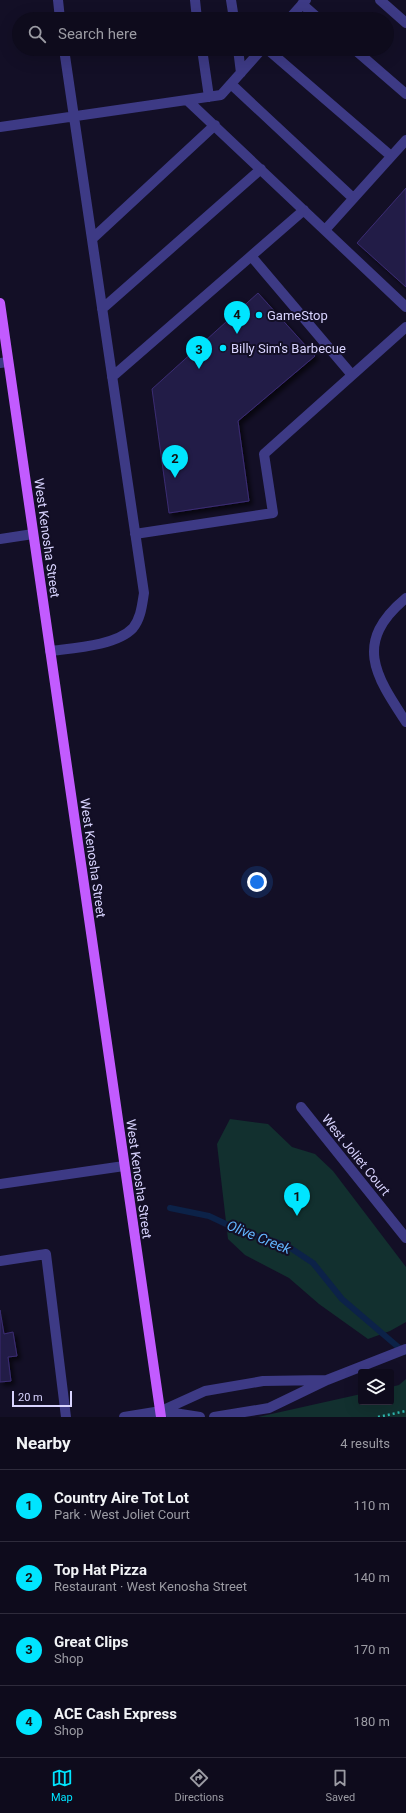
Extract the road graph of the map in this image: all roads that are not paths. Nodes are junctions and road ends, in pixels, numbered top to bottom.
1 (58, 0) edge
2 (195, 0) edge
3 (231, 0) edge
4 (380, 0) edge
5 (304, 2) edge
6 (59, 12) edge
7 (196, 12) edge
8 (233, 12) edge
9 (295, 12) edge
10 (313, 12) edge
11 (394, 12) edge
12 (394, 12) edge
13 (406, 23) edge
14 (65, 56) edge
15 (203, 56) edge
16 (239, 56) edge
17 (256, 56) edge
18 (275, 56) edge
19 (362, 56) edge
20 (241, 72) junction
21 (231, 84) junction
22 (406, 94) edge
23 (209, 97) junction
24 (187, 100) junction
25 (74, 116) junction
26 (215, 125) junction
27 (0, 127) edge
28 (406, 140) edge
29 (391, 156) junction
30 (260, 169) junction
31 (353, 198) junction
32 (304, 210) junction
33 (325, 230) junction
34 (92, 239) junction
35 (251, 256) junction
36 (0, 304) edge
37 (406, 307) edge
38 (102, 309) junction
39 (406, 327) edge
40 (4, 362) edge
41 (352, 375) junction
42 (112, 377) junction
43 (33, 534) junction
44 (135, 534) junction
45 (0, 540) edge
46 (406, 598) edge
47 (50, 651) junction
48 (406, 722) edge
49 (300, 1107) dead end
50 (124, 1166) junction
51 (0, 1184) edge
52 (406, 1238) edge
53 (0, 1261) edge
54 (406, 1349) edge
55 (327, 1380) junction
56 (161, 1414) edge
57 (66, 1417) edge
58 (124, 1417) edge
59 (200, 1417) edge
60 (214, 1417) edge

1 - 6 street
2 - 7 street
3 - 8 street
4 - 12 street
5 - 9 street
5 - 10 street
11 - 13 street
14 - 25 street
15 - 23 street
16 - 20 street
17 - 20 street
18 - 29 street
19 - 22 street
20 - 21 street
21 - 23 street
21 - 31 street
23 - 24 street
24 - 25 street
24 - 26 street
25 - 27 street
25 - 34 street
26 - 30 street
26 - 34 street
28 - 29 street
29 - 31 street
30 - 32 street
30 - 38 street
31 - 33 street
32 - 33 street
32 - 35 street
33 - 37 street
34 - 38 street
35 - 41 street
35 - 42 street
36 - 40 main road, West Kenosha Street
38 - 42 street
39 - 41 street
40 - 43 main road, West Kenosha Street
41 - 44 street
42 - 44 street
43 - 45 street
43 - 47 main road, West Kenosha Street
44 - 47 street
46 - 48 street
47 - 50 main road, West Kenosha Street
49 - 52 street, West Joliet Court
50 - 51 street
50 - 56 main road, West Kenosha Street
53 - 57 street
54 - 55 street
55 - 56 street
55 - 60 street
56 - 58 street
56 - 59 street

